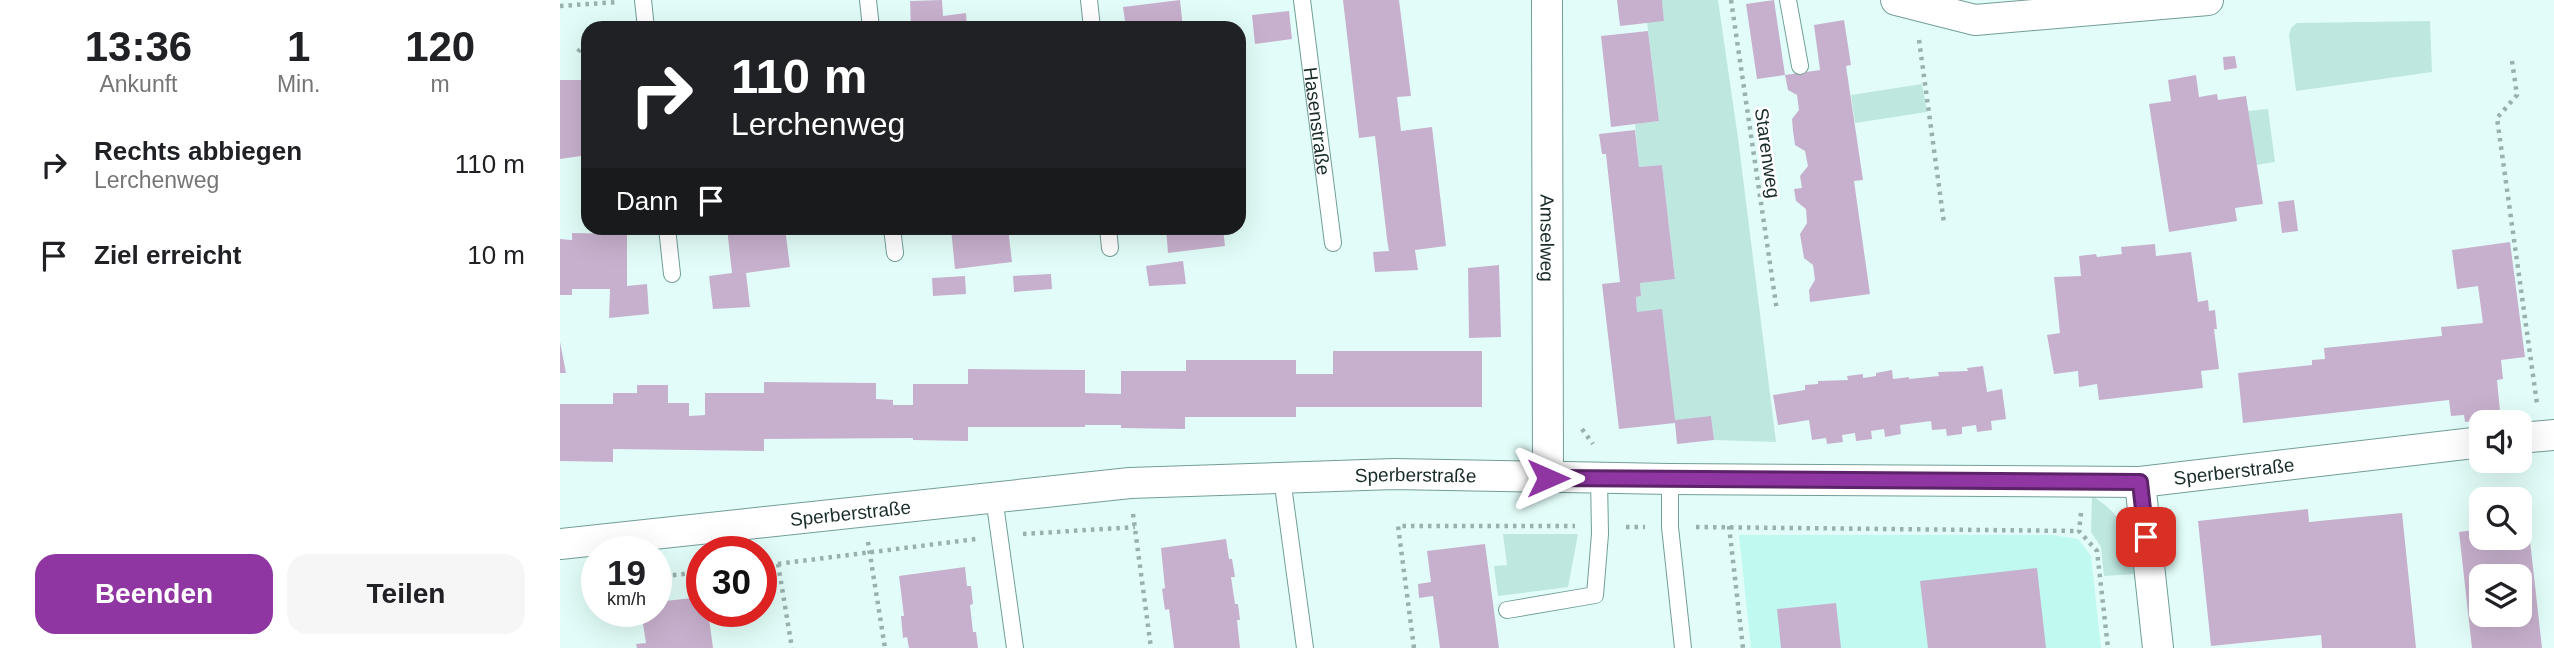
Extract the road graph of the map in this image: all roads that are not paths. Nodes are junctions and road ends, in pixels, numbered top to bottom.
1 (643, 0) edge
2 (868, 0) edge
3 (1089, 0) edge
4 (1301, 0) edge
5 (1547, 0) edge
6 (1788, 0) edge
7 (2208, 0) edge
8 (1905, 2) edge
9 (1974, 10) edge
10 (645, 21) edge
11 (870, 21) edge
12 (1091, 21) edge
13 (1800, 66) dead end
14 (668, 235) edge
15 (893, 235) edge
16 (1109, 235) edge
17 (1333, 243) dead end
18 (1110, 248) dead end
19 (895, 253) dead end
20 (672, 274) dead end
21 (2554, 435) edge
22 (2532, 437) edge
23 (2469, 444) edge
24 (1599, 464) junction
25 (1282, 478) junction
26 (1548, 478) junction
27 (1670, 479) junction
28 (2140, 482) junction
29 (994, 497) junction
30 (560, 544) edge
31 (1507, 610) dead end
32 (1015, 648) edge
33 (1305, 648) edge
34 (1683, 648) edge
35 (2158, 648) edge

1 - 10 lane
2 - 11 lane
3 - 12 lane
4 - 17 lane, Hasenstraße
5 - 26 street, Amselweg
6 - 13 lane
7 - 9 street
8 - 9 street
14 - 20 lane
15 - 19 lane
16 - 18 lane
21 - 22 street
23 - 28 street, Sperberstraße
24 - 26 street, Sperberstraße
24 - 27 street, Sperberstraße
24 - 31 lane
25 - 26 street, Sperberstraße
25 - 29 street, Sperberstraße
25 - 33 lane
27 - 28 street, Sperberstraße
27 - 34 lane
28 - 35 street
29 - 30 street, Sperberstraße
29 - 32 lane

